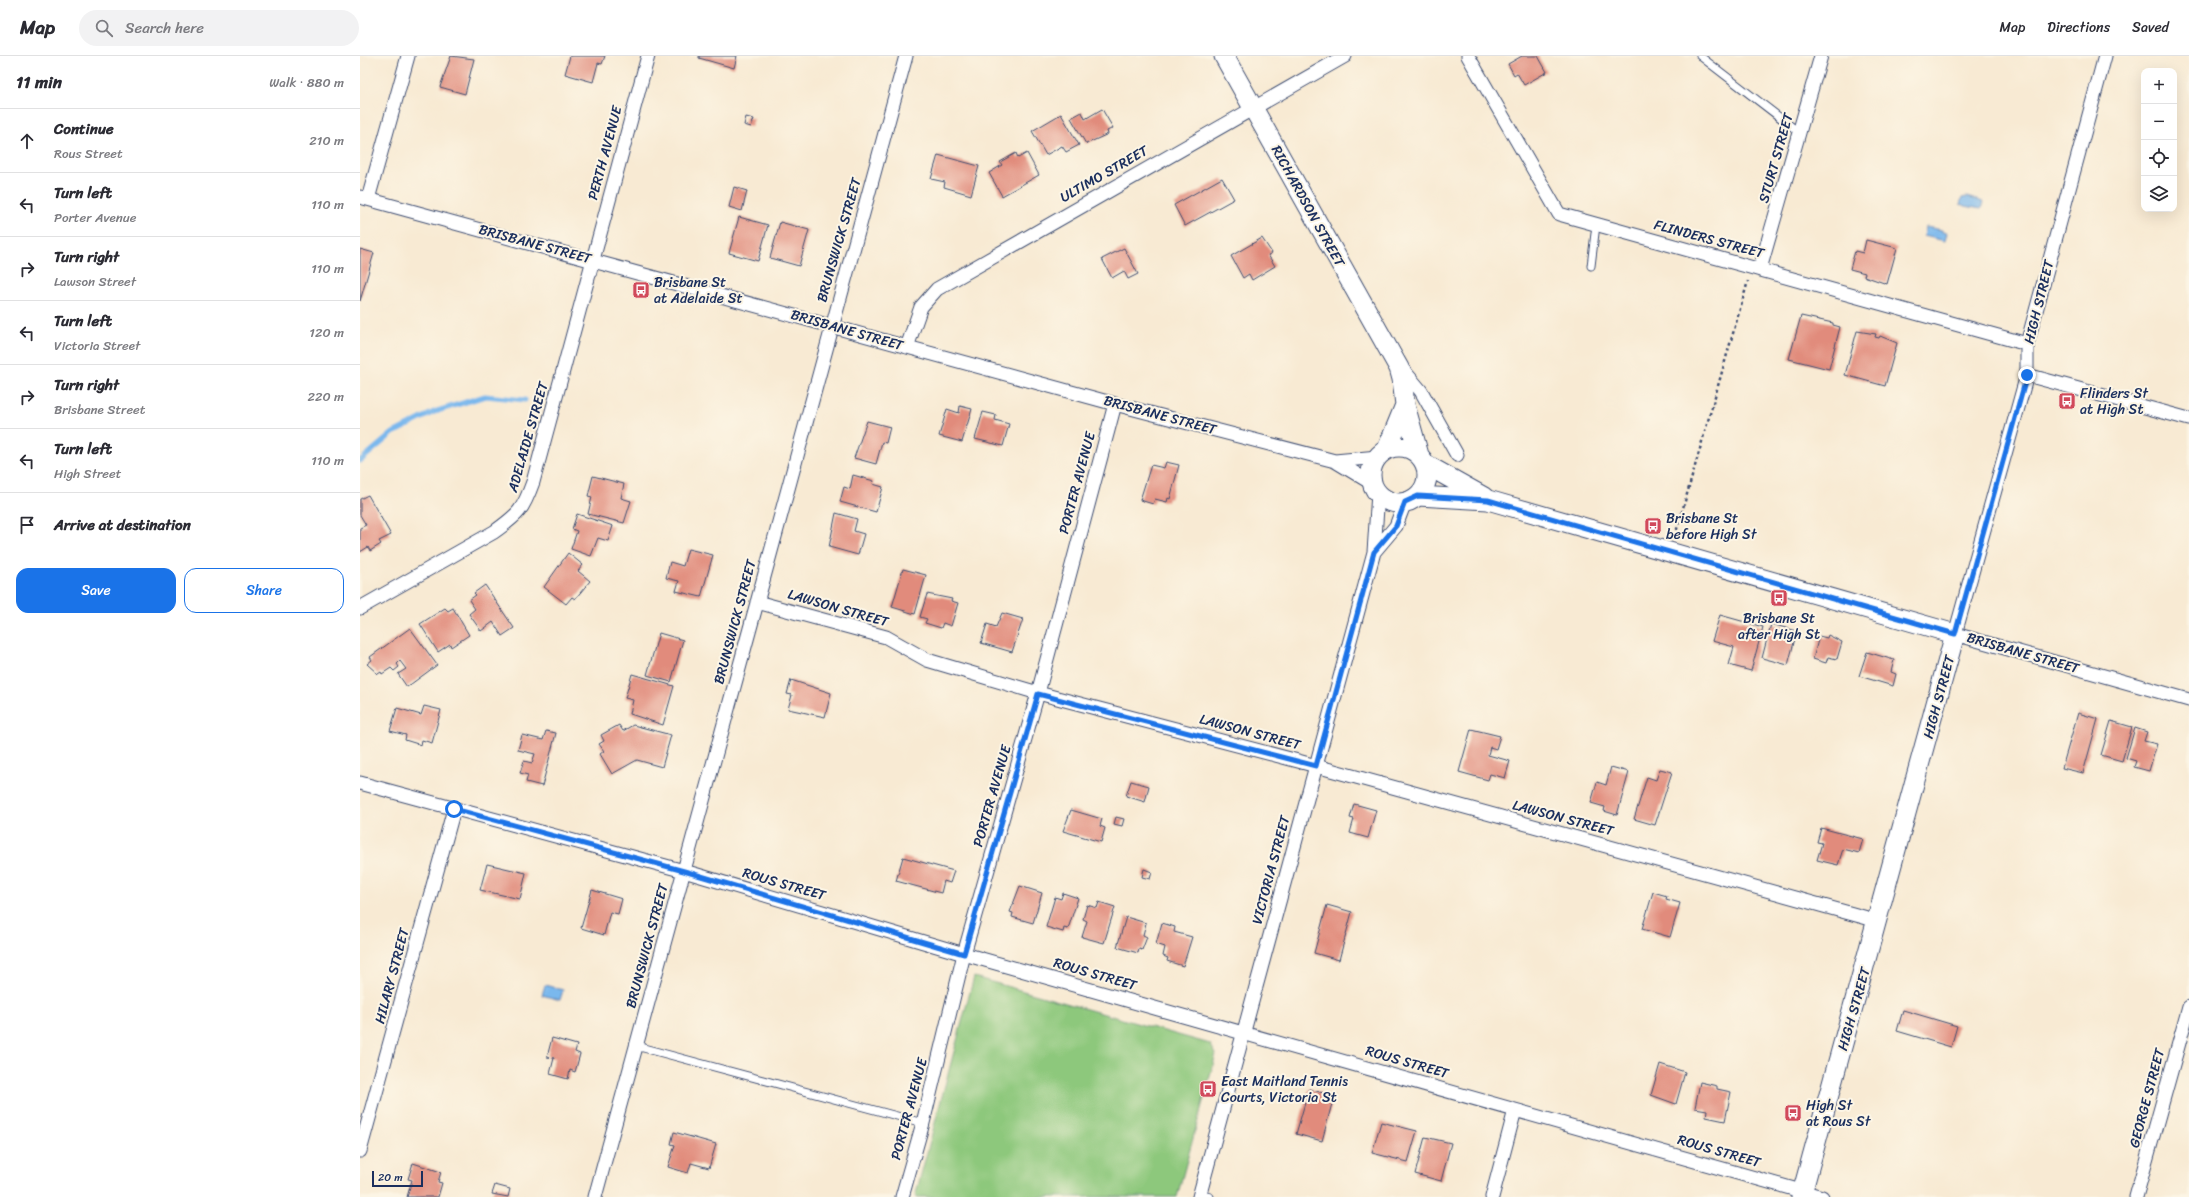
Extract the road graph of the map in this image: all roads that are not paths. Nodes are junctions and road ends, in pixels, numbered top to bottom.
1 (408, 56) edge
2 (648, 56) edge
3 (906, 56) edge
4 (1224, 56) edge
5 (1345, 56) edge
6 (1468, 56) edge
7 (1700, 56) edge
8 (1821, 56) edge
9 (2104, 56) edge
10 (1253, 108) junction
11 (1800, 133) junction
12 (364, 198) edge
13 (1596, 225) junction
14 (593, 259) junction
15 (1592, 266) dead end
16 (1756, 268) junction
17 (832, 325) junction
18 (2027, 344) junction
19 (907, 347) junction
20 (1392, 355) junction
21 (2027, 375) junction
22 (1115, 404) junction
23 (1405, 405) junction
24 (2189, 419) edge
25 (1382, 453) junction
26 (1457, 455) dead end
27 (1422, 459) junction
28 (1335, 462) junction
29 (1375, 489) junction
30 (1412, 499) junction
31 (1488, 500) junction
32 (1374, 552) junction
33 (757, 602) junction
34 (360, 608) edge
35 (1955, 634) junction
36 (1038, 694) junction
37 (2189, 700) edge
38 (1316, 766) junction
39 (360, 783) edge
40 (454, 809) junction
41 (684, 871) junction
42 (1878, 921) junction
43 (964, 954) junction
44 (2189, 1007) edge
45 (1243, 1032) junction
46 (636, 1046) junction
47 (1515, 1110) junction
48 (923, 1123) junction
49 (360, 1152) edge
50 (1802, 1194) edge
51 (1203, 1196) edge
52 (595, 1197) edge
53 (902, 1197) edge
54 (1492, 1197) edge
55 (1822, 1197) edge
56 (2136, 1197) edge

1 - 12 street
2 - 14 street, PERTH AVENUE
3 - 17 street, BRUNSWICK STREET
4 - 10 main road, RICHARDSON STREET
5 - 10 street, ULTIMO STREET
6 - 13 street, FLINDERS STREET
7 - 11 lane
8 - 11 street, STURT STREET
9 - 18 street, HIGH STREET
10 - 19 street, ULTIMO STREET
10 - 20 main road, RICHARDSON STREET
11 - 16 street, STURT STREET
12 - 14 street, BRISBANE STREET
13 - 15 lane
13 - 16 street, FLINDERS STREET
14 - 17 street, BRISBANE STREET
14 - 34 street, ADELAIDE STREET
16 - 18 street, FLINDERS STREET
17 - 19 street, BRISBANE STREET
17 - 33 street, BRUNSWICK STREET
18 - 21 street, HIGH STREET
19 - 22 street, BRISBANE STREET
20 - 23 main road, RICHARDSON STREET
20 - 26 street, RICHARDSON STREET
21 - 24 street
21 - 35 street, HIGH STREET
22 - 28 street, BRISBANE STREET
22 - 36 street, PORTER AVENUE
23 - 25 main road, RICHARDSON STREET
23 - 27 main road, RICHARDSON STREET
25 - 27 main road
25 - 28 street, BRISBANE STREET
25 - 29 main road
27 - 30 main road
27 - 31 main road, BRISBANE STREET
28 - 29 street, BRISBANE STREET
29 - 30 main road
29 - 32 street, VICTORIA STREET
30 - 31 main road, BRISBANE STREET
30 - 32 street, VICTORIA STREET
31 - 35 main road, BRISBANE STREET
32 - 38 street, VICTORIA STREET
33 - 36 street, LAWSON STREET
33 - 41 street, BRUNSWICK STREET
35 - 37 street, BRISBANE STREET
35 - 42 main road, HIGH STREET
36 - 38 street, LAWSON STREET
36 - 43 street, PORTER AVENUE
38 - 42 street, LAWSON STREET
38 - 45 street, VICTORIA STREET
39 - 40 street, ROUS STREET
40 - 41 street, ROUS STREET
40 - 49 street, HILARY STREET
41 - 43 street, ROUS STREET
41 - 46 street, BRUNSWICK STREET
42 - 50 main road, HIGH STREET
43 - 45 street, ROUS STREET
43 - 48 street, PORTER AVENUE
44 - 56 street, GEORGE STREET
45 - 47 street, ROUS STREET
45 - 51 street, VICTORIA STREET
46 - 48 lane
46 - 52 street, BRUNSWICK STREET
47 - 50 street, ROUS STREET
47 - 54 street
48 - 53 street, PORTER AVENUE
50 - 55 street, ROUS STREET

